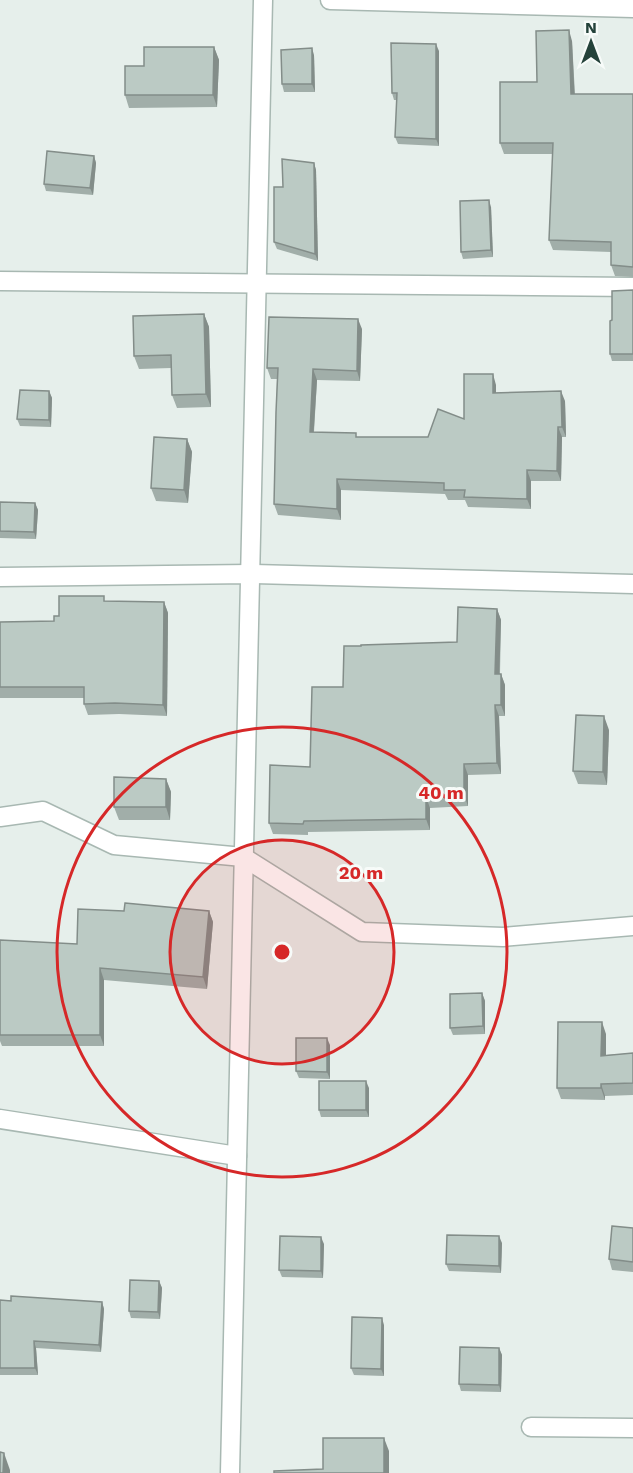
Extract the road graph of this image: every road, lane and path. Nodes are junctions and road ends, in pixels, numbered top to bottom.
1 (263, 0) edge
2 (330, 0) edge
3 (633, 8) edge
4 (0, 281) edge
5 (256, 284) junction
6 (633, 287) edge
7 (250, 574) junction
8 (0, 577) edge
9 (633, 584) edge
10 (0, 817) edge
11 (243, 857) junction
12 (633, 926) edge
13 (0, 1119) edge
14 (237, 1156) junction
15 (531, 1427) dead end
16 (633, 1428) edge
17 (230, 1473) edge

1 - 5 street
2 - 3 street
4 - 5 street
5 - 6 street
5 - 7 street
7 - 8 street
7 - 9 street
7 - 11 street
10 - 11 street
11 - 12 street
11 - 14 street
13 - 14 street
14 - 17 street
15 - 16 street

